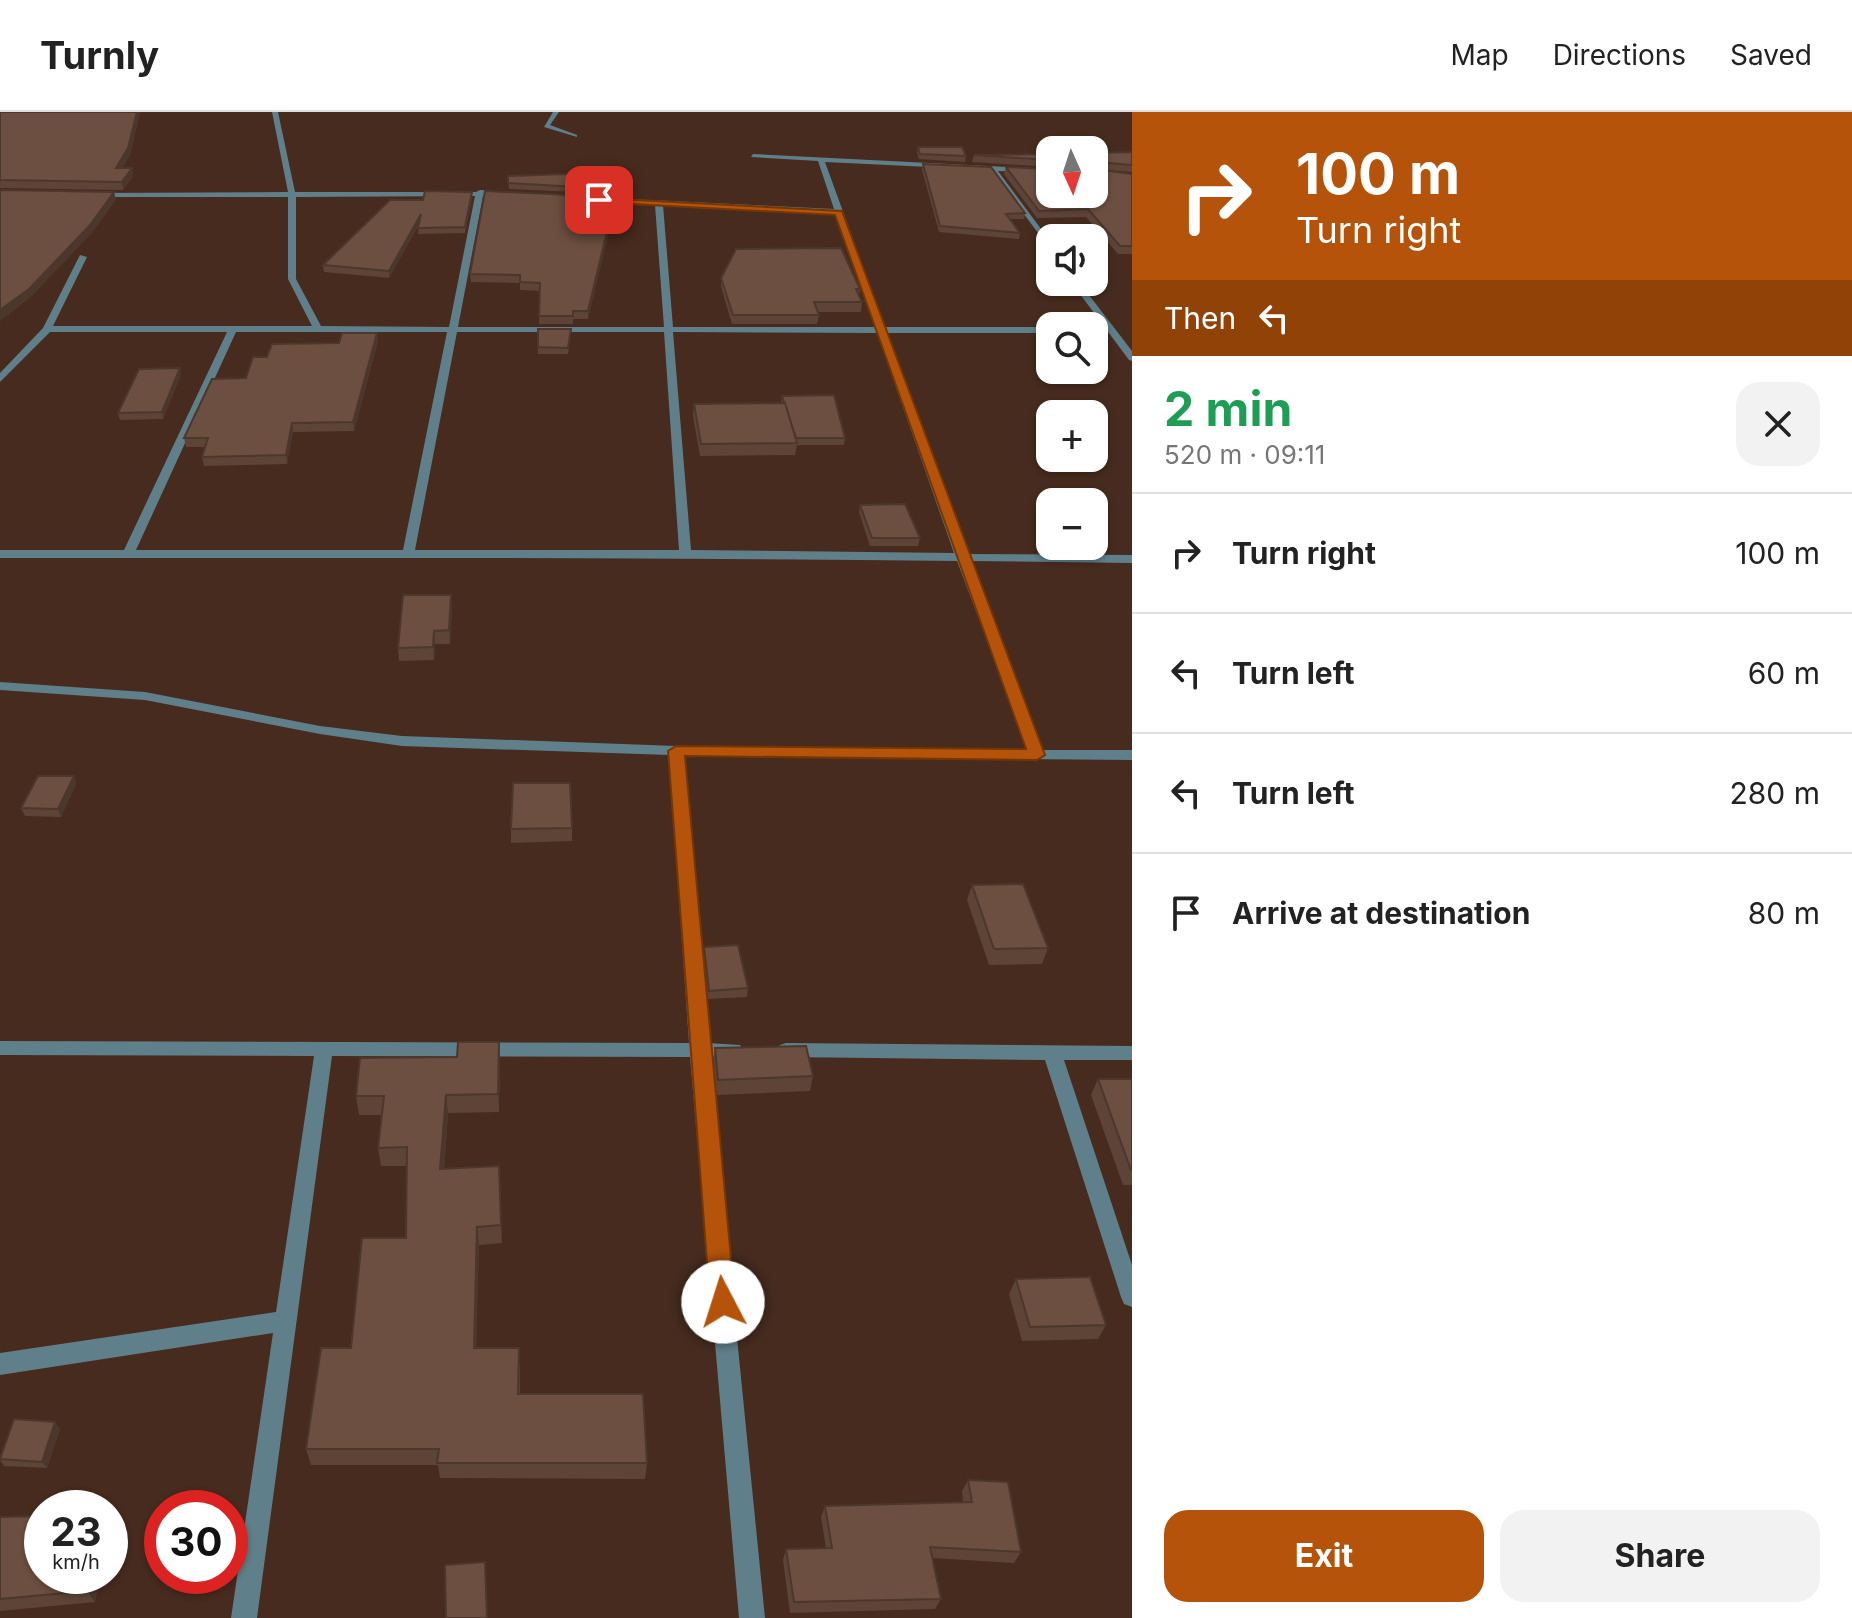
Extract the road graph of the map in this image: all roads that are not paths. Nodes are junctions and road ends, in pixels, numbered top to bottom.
1 (275, 112) edge
2 (556, 112) edge
3 (575, 136) dead end
4 (753, 156) dead end
5 (820, 158) junction
6 (992, 167) junction
7 (1036, 170) edge
8 (480, 192) junction
9 (292, 194) junction
10 (510, 194) edge
11 (88, 195) edge
12 (554, 197) edge
13 (659, 204) junction
14 (839, 212) junction
15 (1036, 228) edge
16 (83, 257) dead end
17 (1085, 296) edge
18 (317, 328) junction
19 (451, 328) junction
20 (47, 329) junction
21 (233, 329) junction
22 (1110, 329) joint
23 (668, 330) junction
24 (1036, 330) edge
25 (880, 332) junction
26 (1132, 358) edge
27 (2, 376) edge
28 (0, 554) edge
29 (408, 554) junction
30 (685, 554) junction
31 (127, 556) junction
32 (962, 558) junction
33 (1132, 559) edge
34 (0, 686) edge
35 (676, 751) junction
36 (1037, 755) junction
37 (1132, 755) edge
38 (324, 1047) junction
39 (0, 1048) edge
40 (699, 1050) junction
41 (1052, 1052) junction
42 (1132, 1053) edge
43 (1132, 1297) edge
44 (285, 1321) junction
45 (0, 1364) edge
46 (244, 1618) edge
47 (752, 1618) edge

1 - 9 street
2 - 3 street
4 - 5 street
5 - 6 street
5 - 14 street
6 - 7 street
6 - 15 street
8 - 9 street
8 - 10 street
8 - 19 street
9 - 11 street
9 - 18 street
12 - 13 street
13 - 14 street
13 - 23 street
14 - 25 street
16 - 20 street
17 - 22 street
18 - 19 street
18 - 21 street
19 - 23 street
19 - 29 street
20 - 21 street
20 - 27 street
21 - 31 street
22 - 26 street
23 - 25 street
23 - 30 street
24 - 25 street
25 - 32 street
28 - 31 street
29 - 30 street
29 - 31 street
30 - 32 street
32 - 33 street
32 - 36 street
34 - 35 street
35 - 36 street
35 - 40 street
36 - 37 street
38 - 39 street
38 - 40 street
38 - 44 street
40 - 41 street
40 - 47 street
41 - 42 street
41 - 43 street
44 - 45 street
44 - 46 street

